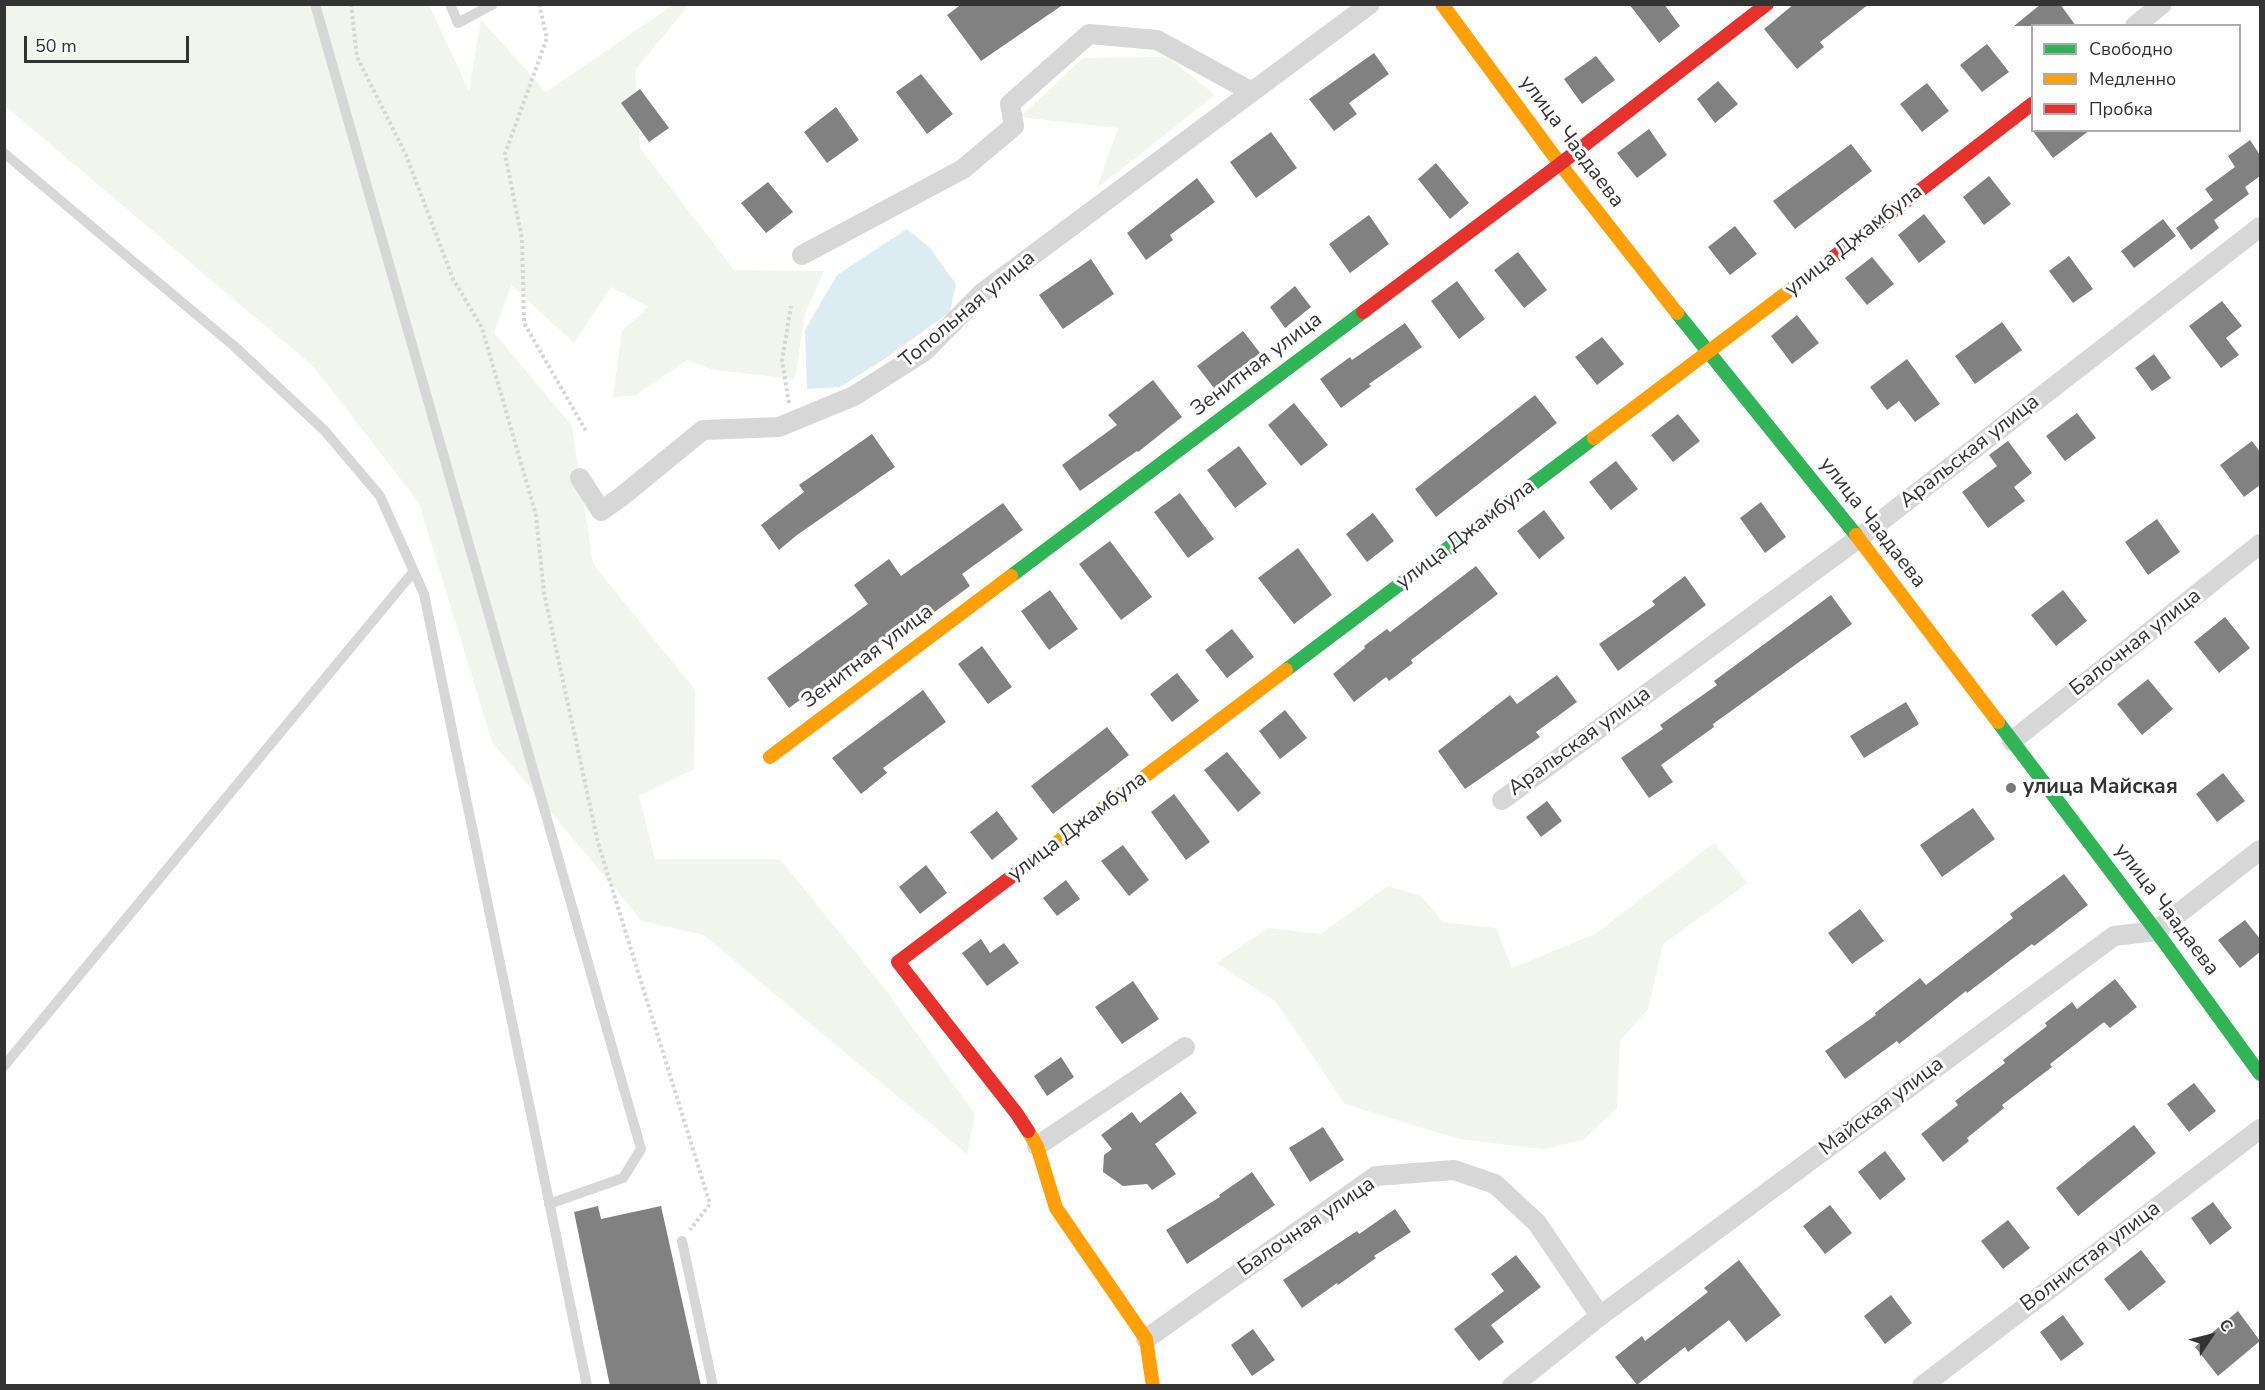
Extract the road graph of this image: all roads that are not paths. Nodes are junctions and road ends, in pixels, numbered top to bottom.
1 (315, 4) edge
2 (450, 4) edge
3 (493, 4) edge
4 (1370, 4) edge
5 (1442, 4) edge
6 (1767, 4) edge
7 (2162, 4) edge
8 (2137, 24) edge
9 (1252, 92) junction
10 (2031, 105) edge
11 (4, 153) edge
12 (1560, 164) junction
13 (2260, 227) edge
14 (802, 255) dead end
15 (1708, 353) junction
16 (580, 478) dead end
17 (1859, 538) junction
18 (2260, 544) edge
19 (414, 571) junction
20 (2012, 741) junction
21 (770, 758) dead end
22 (1502, 800) dead end
23 (2260, 850) edge
24 (2156, 931) junction
25 (1185, 1047) dead end
26 (4, 1066) edge
27 (2260, 1074) edge
28 (2260, 1130) edge
29 (1037, 1146) junction
30 (549, 1204) junction
31 (681, 1241) road end
32 (1600, 1316) junction
33 (1146, 1339) junction
34 (587, 1386) edge
35 (713, 1386) edge
36 (1153, 1386) edge
37 (1512, 1386) edge
38 (1922, 1386) edge

1 - 30 lane
2 - 3 lane
4 - 9 street, Топольная улица
5 - 12 street, улица Чаадаева
6 - 12 street, Зенитная улица
7 - 8 street
9 - 14 street
9 - 16 street, Топольная улица
10 - 15 street, улица Джамбула
11 - 19 lane
12 - 15 street, улица Чаадаева
12 - 21 street, Зенитная улица
13 - 17 street, Аральская улица
15 - 17 street, улица Чаадаева
15 - 29 street, улица Джамбула
17 - 20 street, улица Чаадаева
17 - 22 street, Аральская улица
18 - 20 street, Балочная улица
19 - 26 lane
19 - 30 lane
20 - 24 street, улица Чаадаева
23 - 24 street
24 - 27 street, улица Чаадаева
24 - 32 street, Майская улица
25 - 29 street
28 - 38 street, Волнистая улица
29 - 33 street
30 - 34 lane
31 - 35 lane
32 - 33 street, Балочная улица
32 - 37 street, Майская улица
33 - 36 street

